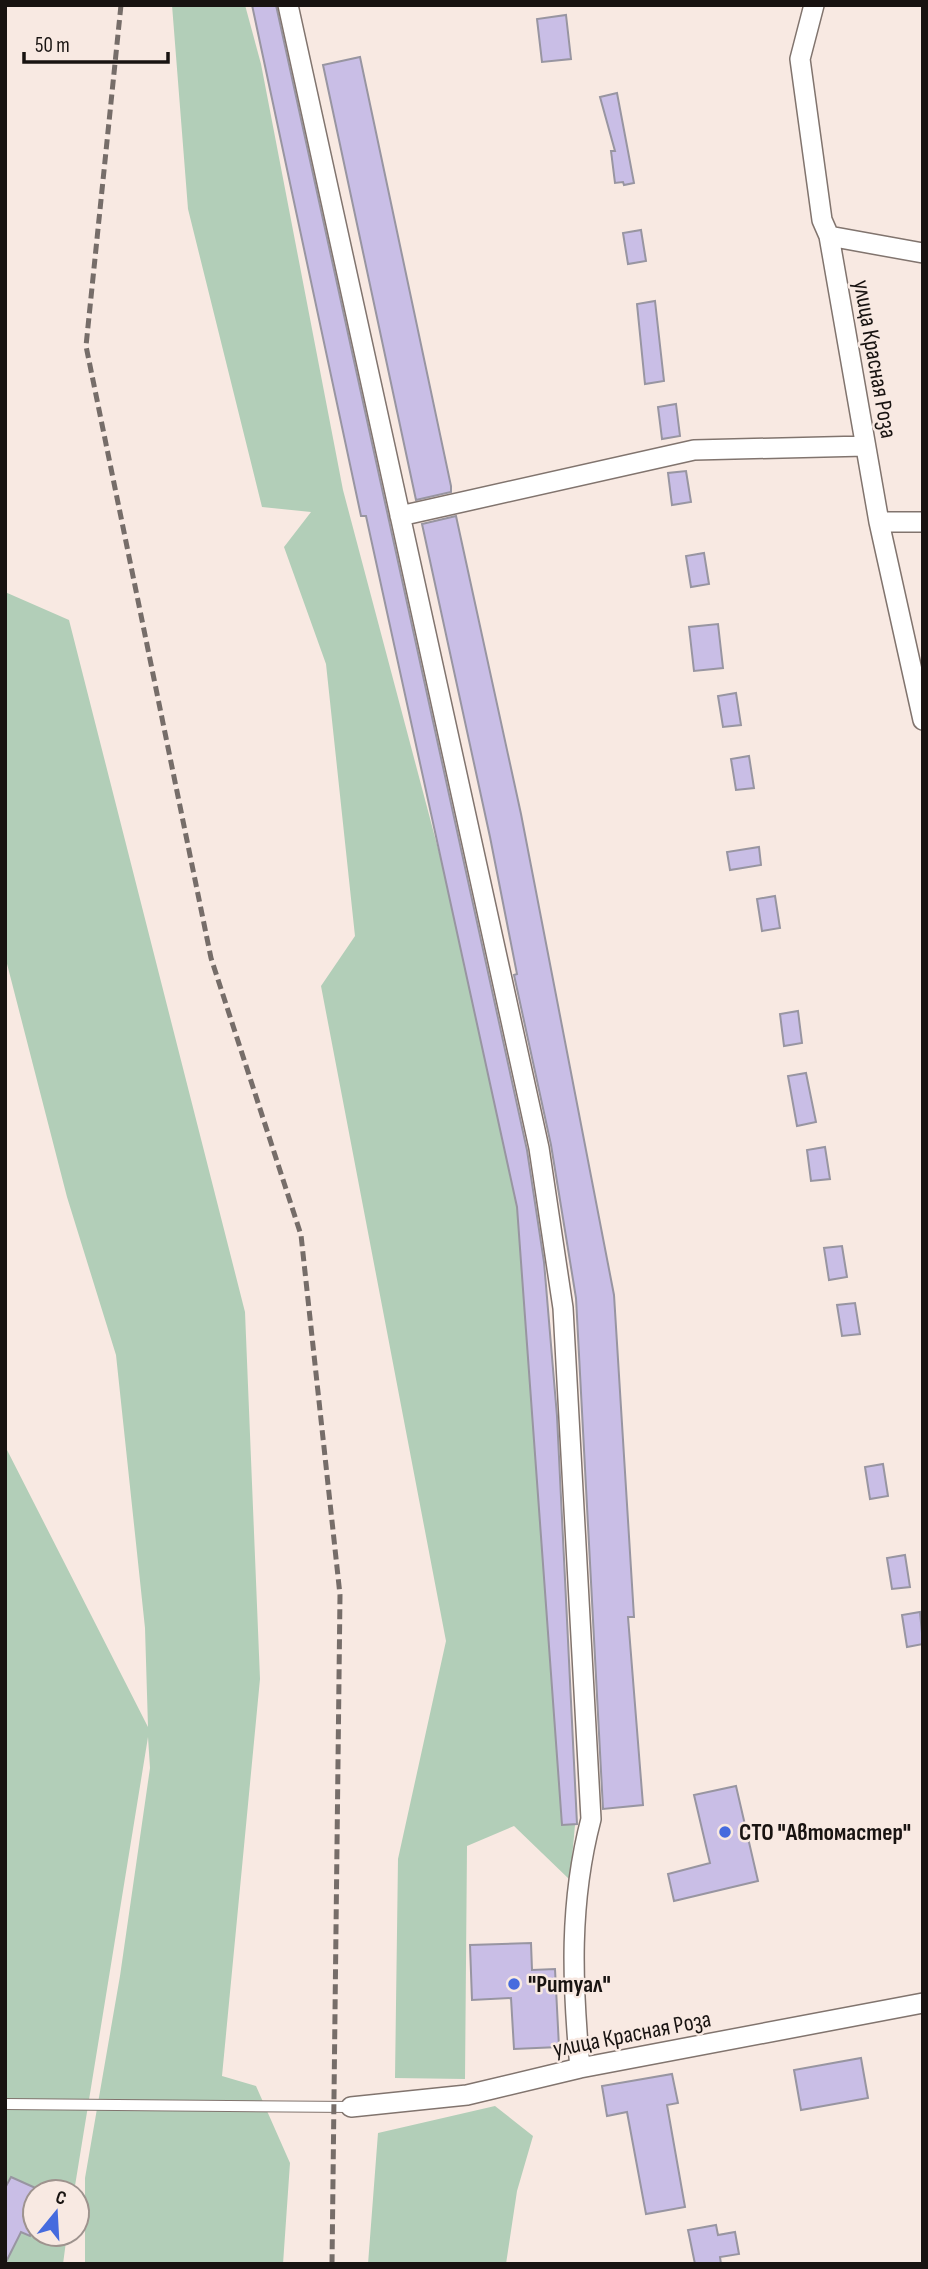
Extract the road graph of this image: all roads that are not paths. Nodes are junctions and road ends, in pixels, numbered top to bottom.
1 (288, 5) edge
2 (814, 5) edge
3 (829, 236) junction
4 (923, 253) edge
5 (866, 446) junction
6 (400, 516) junction
7 (879, 522) junction
8 (923, 522) edge
9 (923, 720) edge
10 (923, 2003) edge
11 (580, 2068) junction
12 (5, 2104) edge
13 (351, 2107) joint

1 - 6 street
2 - 3 street, улица Красная Роза
3 - 4 street
3 - 5 street, улица Красная Роза
5 - 6 street
5 - 7 street, улица Красная Роза
6 - 11 street
7 - 8 street
7 - 9 street, улица Красная Роза
10 - 11 street, улица Красная Роза
11 - 13 street, улица Красная Роза
12 - 13 lane

